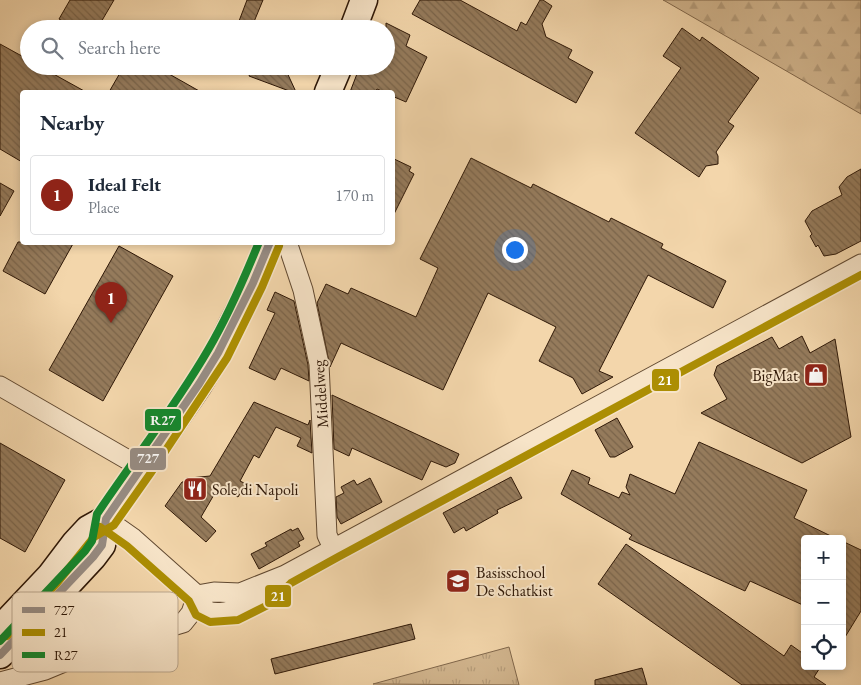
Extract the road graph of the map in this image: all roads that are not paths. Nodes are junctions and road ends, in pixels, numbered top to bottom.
1 (364, 0) edge
2 (356, 20) edge
3 (335, 75) edge
4 (329, 90) edge
5 (269, 245) edge
6 (288, 245) edge
7 (861, 264) edge
8 (0, 386) edge
9 (142, 468) junction
10 (106, 519) junction
11 (333, 548) junction
12 (55, 592) edge
13 (197, 595) junction
14 (178, 624) edge
15 (38, 672) edge
16 (0, 682) edge

1 - 2 main road
3 - 4 main road
5 - 9 main road
6 - 11 street, Middelweg
7 - 11 street
8 - 9 street
9 - 10 main road
10 - 12 main road
10 - 13 street
11 - 13 street
13 - 14 street
15 - 16 street

